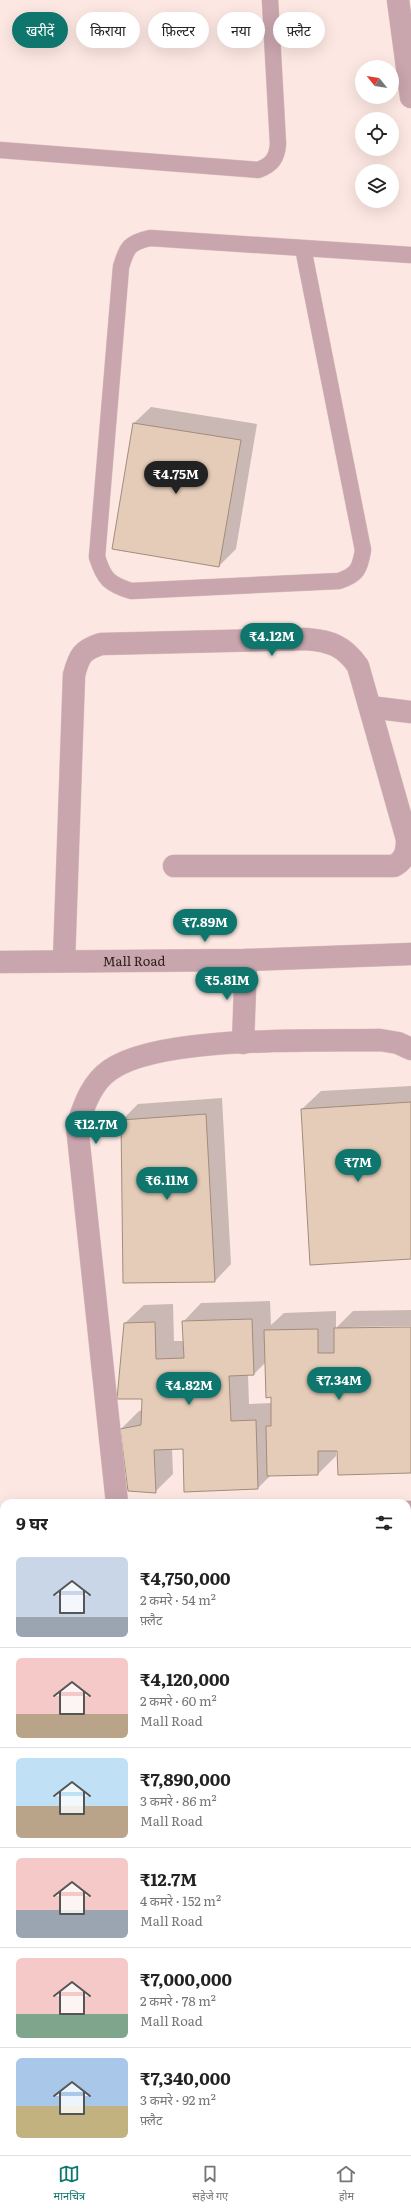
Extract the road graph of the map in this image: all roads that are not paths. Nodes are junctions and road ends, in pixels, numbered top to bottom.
1 (270, 0) edge
2 (398, 0) edge
3 (411, 97) edge
4 (0, 150) edge
5 (303, 248) junction
6 (411, 255) edge
7 (370, 707) junction
8 (411, 712) edge
9 (174, 866) dead end
10 (411, 954) edge
11 (246, 960) junction
12 (64, 961) junction
13 (0, 962) edge
14 (242, 1043) junction
15 (411, 1049) edge
16 (117, 1499) edge

1 - 4 lane
2 - 3 street
5 - 5 lane
5 - 6 lane
7 - 8 street
7 - 9 street
7 - 12 street
10 - 11 street, Mall Road
11 - 12 street, Mall Road
11 - 14 street
12 - 13 street, Mall Road
14 - 15 street
14 - 16 street

